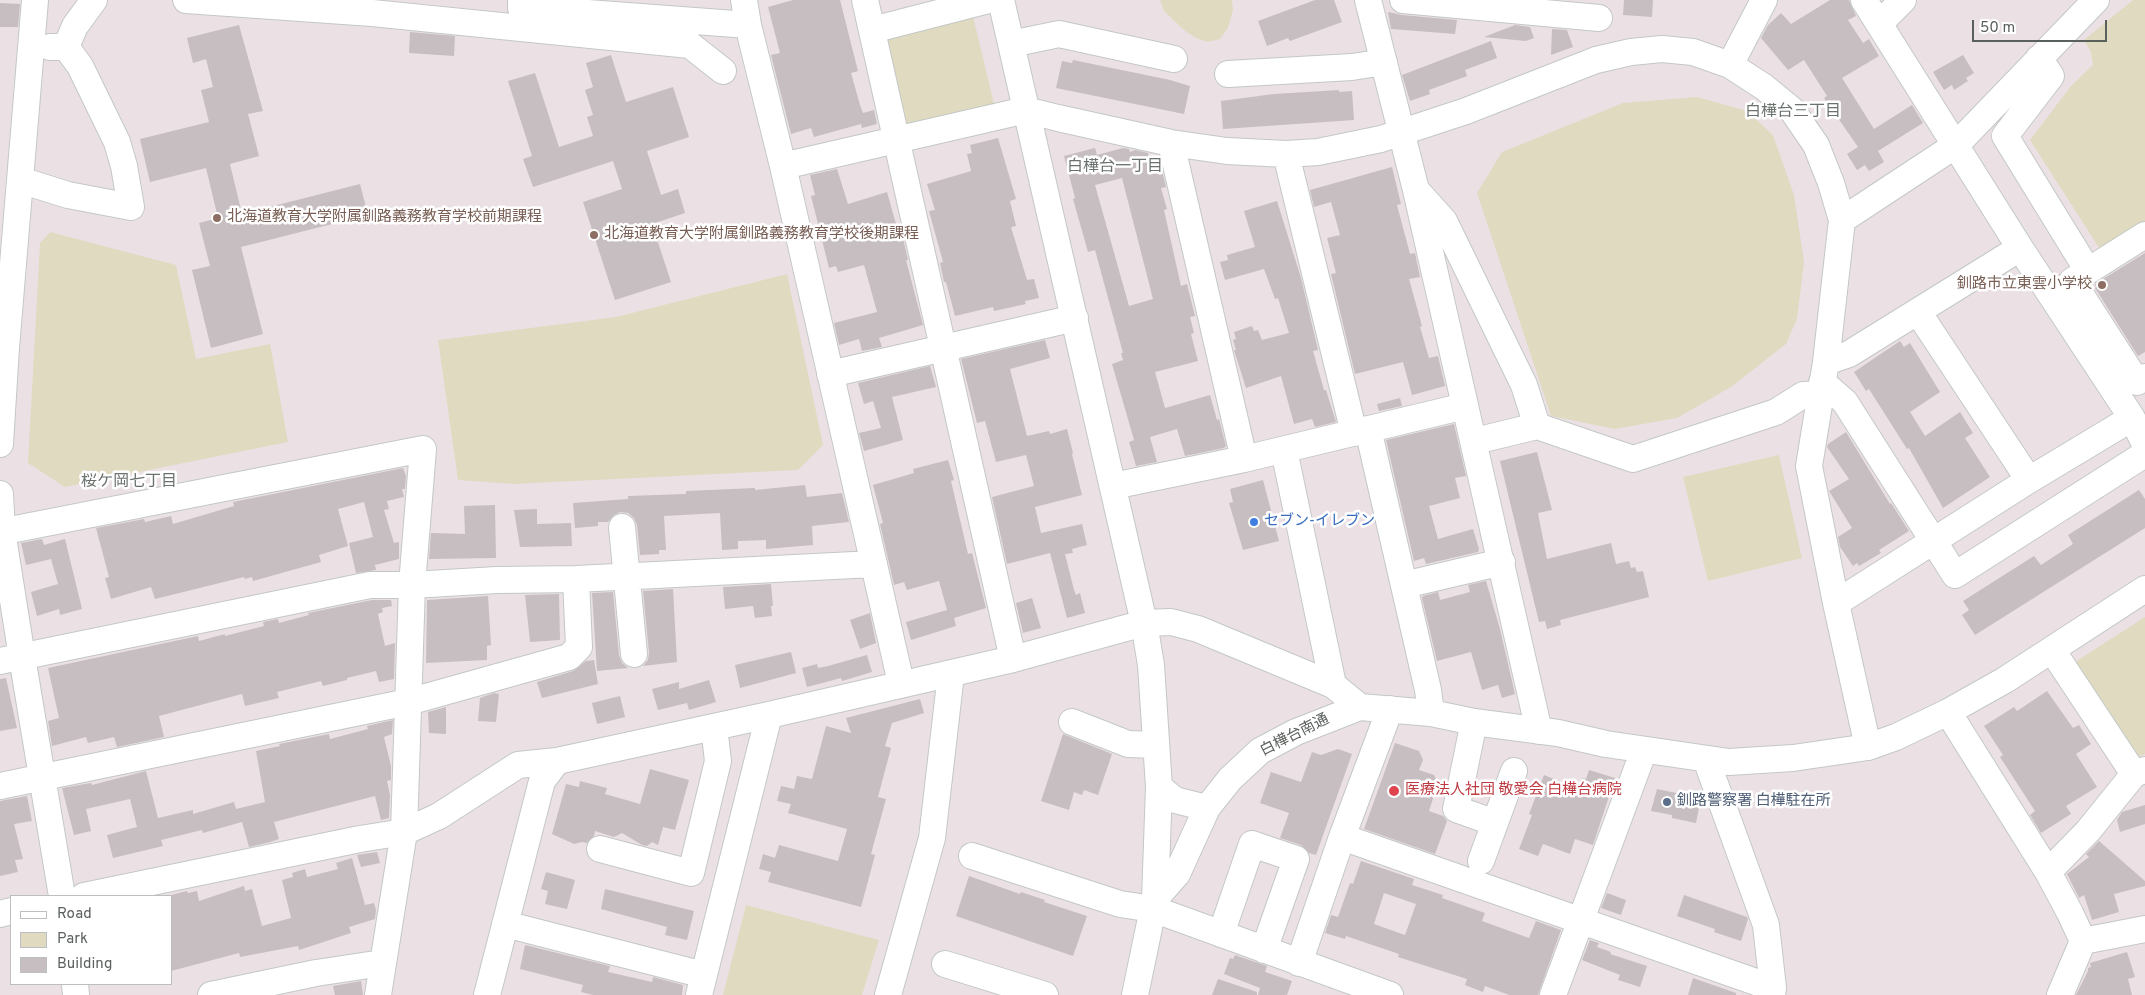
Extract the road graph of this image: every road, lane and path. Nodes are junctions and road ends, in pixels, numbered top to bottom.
1 (35, 0) edge
2 (94, 0) edge
3 (186, 0) edge
4 (521, 0) edge
5 (865, 0) edge
6 (989, 0) edge
7 (1001, 0) edge
8 (1368, 0) edge
9 (1403, 0) edge
10 (1764, 0) edge
11 (1864, 0) edge
12 (1904, 0) edge
13 (2096, 0) edge
14 (613, 7) edge
15 (1600, 9) edge
16 (746, 12) edge
17 (1879, 24) junction
18 (872, 30) junction
19 (1011, 44) junction
20 (31, 46) junction
21 (66, 47) junction
22 (2039, 58) junction
23 (1174, 59) dead end
24 (1596, 60) junction
25 (1384, 62) junction
26 (1730, 65) junction
27 (723, 71) dead end
28 (1228, 74) dead end
29 (1026, 110) junction
30 (1402, 132) junction
31 (897, 139) junction
32 (1171, 143) junction
33 (11, 144) edge
34 (1956, 145) junction
35 (1286, 154) junction
36 (784, 166) junction
37 (20, 180) junction
38 (1416, 190) junction
39 (8, 213) edge
40 (1842, 220) junction
41 (2145, 235) edge
42 (2020, 248) junction
43 (2088, 271) junction
44 (1918, 312) junction
45 (1075, 318) junction
46 (3, 348) edge
47 (944, 349) junction
48 (830, 374) junction
49 (2145, 377) edge
50 (1822, 379) junction
51 (1465, 406) junction
52 (2132, 418) junction
53 (1537, 426) junction
54 (1361, 431) junction
55 (1474, 441) junction
56 (0, 444) edge
57 (2145, 444) edge
58 (1284, 450) junction
59 (2145, 454) edge
60 (1244, 459) junction
61 (2029, 480) junction
62 (1113, 486) junction
63 (0, 494) edge
64 (622, 527) dead end
65 (1, 532) edge
66 (1932, 541) junction
67 (1502, 562) junction
68 (874, 564) junction
69 (628, 576) junction
70 (576, 579) junction
71 (412, 585) junction
72 (1404, 585) junction
73 (2145, 589) edge
74 (1836, 603) junction
75 (1144, 623) junction
76 (2052, 650) junction
77 (634, 654) dead end
78 (11, 659) edge
79 (1013, 659) junction
80 (951, 674) junction
81 (901, 683) junction
82 (1333, 686) junction
83 (408, 702) junction
84 (1360, 707) junction
85 (1390, 709) junction
86 (1948, 712) junction
87 (1432, 714) junction
88 (769, 715) junction
89 (1072, 722) dead end
90 (1474, 722) junction
91 (714, 727) junction
92 (1539, 731) junction
93 (1156, 745) junction
94 (1868, 746) junction
95 (1644, 750) junction
96 (1706, 759) junction
97 (557, 761) junction
98 (1514, 771) dead end
99 (2140, 772) edge
100 (42, 777) junction
101 (0, 786) edge
102 (1159, 787) junction
103 (1207, 808) junction
104 (1495, 823) junction
105 (404, 832) junction
106 (1342, 837) junction
107 (600, 849) dead end
108 (972, 856) dead end
109 (1481, 861) dead end
110 (692, 868) junction
111 (2048, 872) junction
112 (728, 878) junction
113 (62, 895) edge
114 (89, 895) edge
115 (1154, 904) junction
116 (1580, 921) junction
117 (505, 924) junction
118 (2145, 929) edge
119 (1221, 934) junction
120 (2083, 941) junction
121 (1264, 950) junction
122 (382, 963) junction
123 (1298, 963) junction
124 (945, 964) dead end
125 (701, 985) edge
126 (1772, 992) edge
127 (211, 995) edge
128 (378, 995) edge
129 (486, 995) edge
130 (888, 995) edge
131 (1045, 995) edge
132 (1135, 995) edge
133 (1390, 995) edge
134 (1553, 995) edge
135 (2060, 995) edge

1 - 20 street
2 - 21 street
3 - 27 street
4 - 14 street
5 - 18 street
6 - 18 street
7 - 19 street
8 - 25 street
9 - 15 street
10 - 26 street
11 - 17 street
12 - 17 street
13 - 22 street
14 - 16 street
15 - 24 street
16 - 36 street
17 - 34 street
18 - 31 street
19 - 23 street
19 - 29 street
20 - 21 street
20 - 33 street
21 - 37 street
22 - 34 street
22 - 43 street
24 - 26 street
24 - 30 street
25 - 28 street
25 - 30 street
26 - 40 street
29 - 31 street
29 - 32 street
29 - 45 street
30 - 35 street
30 - 38 street
31 - 36 street
31 - 47 street
32 - 35 street
32 - 60 street
33 - 37 street
34 - 40 street
34 - 42 street
35 - 54 street
36 - 48 street
37 - 39 street
38 - 51 street
38 - 53 street
39 - 46 street
40 - 50 street
41 - 43 street
42 - 44 street
42 - 52 street
43 - 49 street
44 - 50 street
44 - 61 street
45 - 47 street
45 - 62 street
46 - 56 street
47 - 48 street
47 - 79 street
48 - 68 street
50 - 53 street
50 - 66 street
50 - 74 street
51 - 54 street
51 - 55 street
52 - 57 street
52 - 61 street
53 - 55 street
54 - 58 street
54 - 72 street
55 - 67 street
58 - 60 street
58 - 82 street
59 - 66 street
60 - 62 street
61 - 66 street
62 - 75 street
63 - 65 street
64 - 69 street
65 - 71 street
65 - 78 street
66 - 74 street
67 - 72 street
67 - 92 street
68 - 69 street
68 - 81 street
69 - 70 street
69 - 77 street
70 - 71 street
70 - 83 street
71 - 78 street
71 - 83 street
72 - 87 street
73 - 76 street
74 - 94 street
75 - 79 street
75 - 82 street
75 - 93 street
76 - 86 street
76 - 99 street
78 - 100 street
79 - 80 street
80 - 81 street
80 - 130 street
81 - 88 street
82 - 84 street
83 - 100 street
83 - 105 street
84 - 85 street
84 - 103 street, 白樺台南通
85 - 87 street
85 - 106 street
86 - 94 street
86 - 111 street
87 - 90 street
88 - 91 street
88 - 112 street
89 - 93 street
90 - 92 street
90 - 104 street
91 - 97 street
91 - 110 street
92 - 95 street
93 - 102 street
94 - 96 street
95 - 96 street
95 - 116 street
96 - 126 street
97 - 105 street
97 - 117 street
98 - 104 street
99 - 111 street
100 - 101 street
100 - 113 street
102 - 103 street
102 - 115 street
103 - 115 street, 白樺台南通
104 - 109 street
105 - 114 street
105 - 122 street
106 - 116 street
106 - 123 street
107 - 110 street
108 - 115 street
110 - 112 street
111 - 120 street
112 - 125 street
115 - 119 street
115 - 132 street
116 - 126 street
116 - 134 street
117 - 125 street
117 - 129 street
118 - 120 street
119 - 121 street
119 - 121 street
120 - 135 street
121 - 123 street
122 - 127 street
122 - 128 street
123 - 133 street
124 - 131 street

